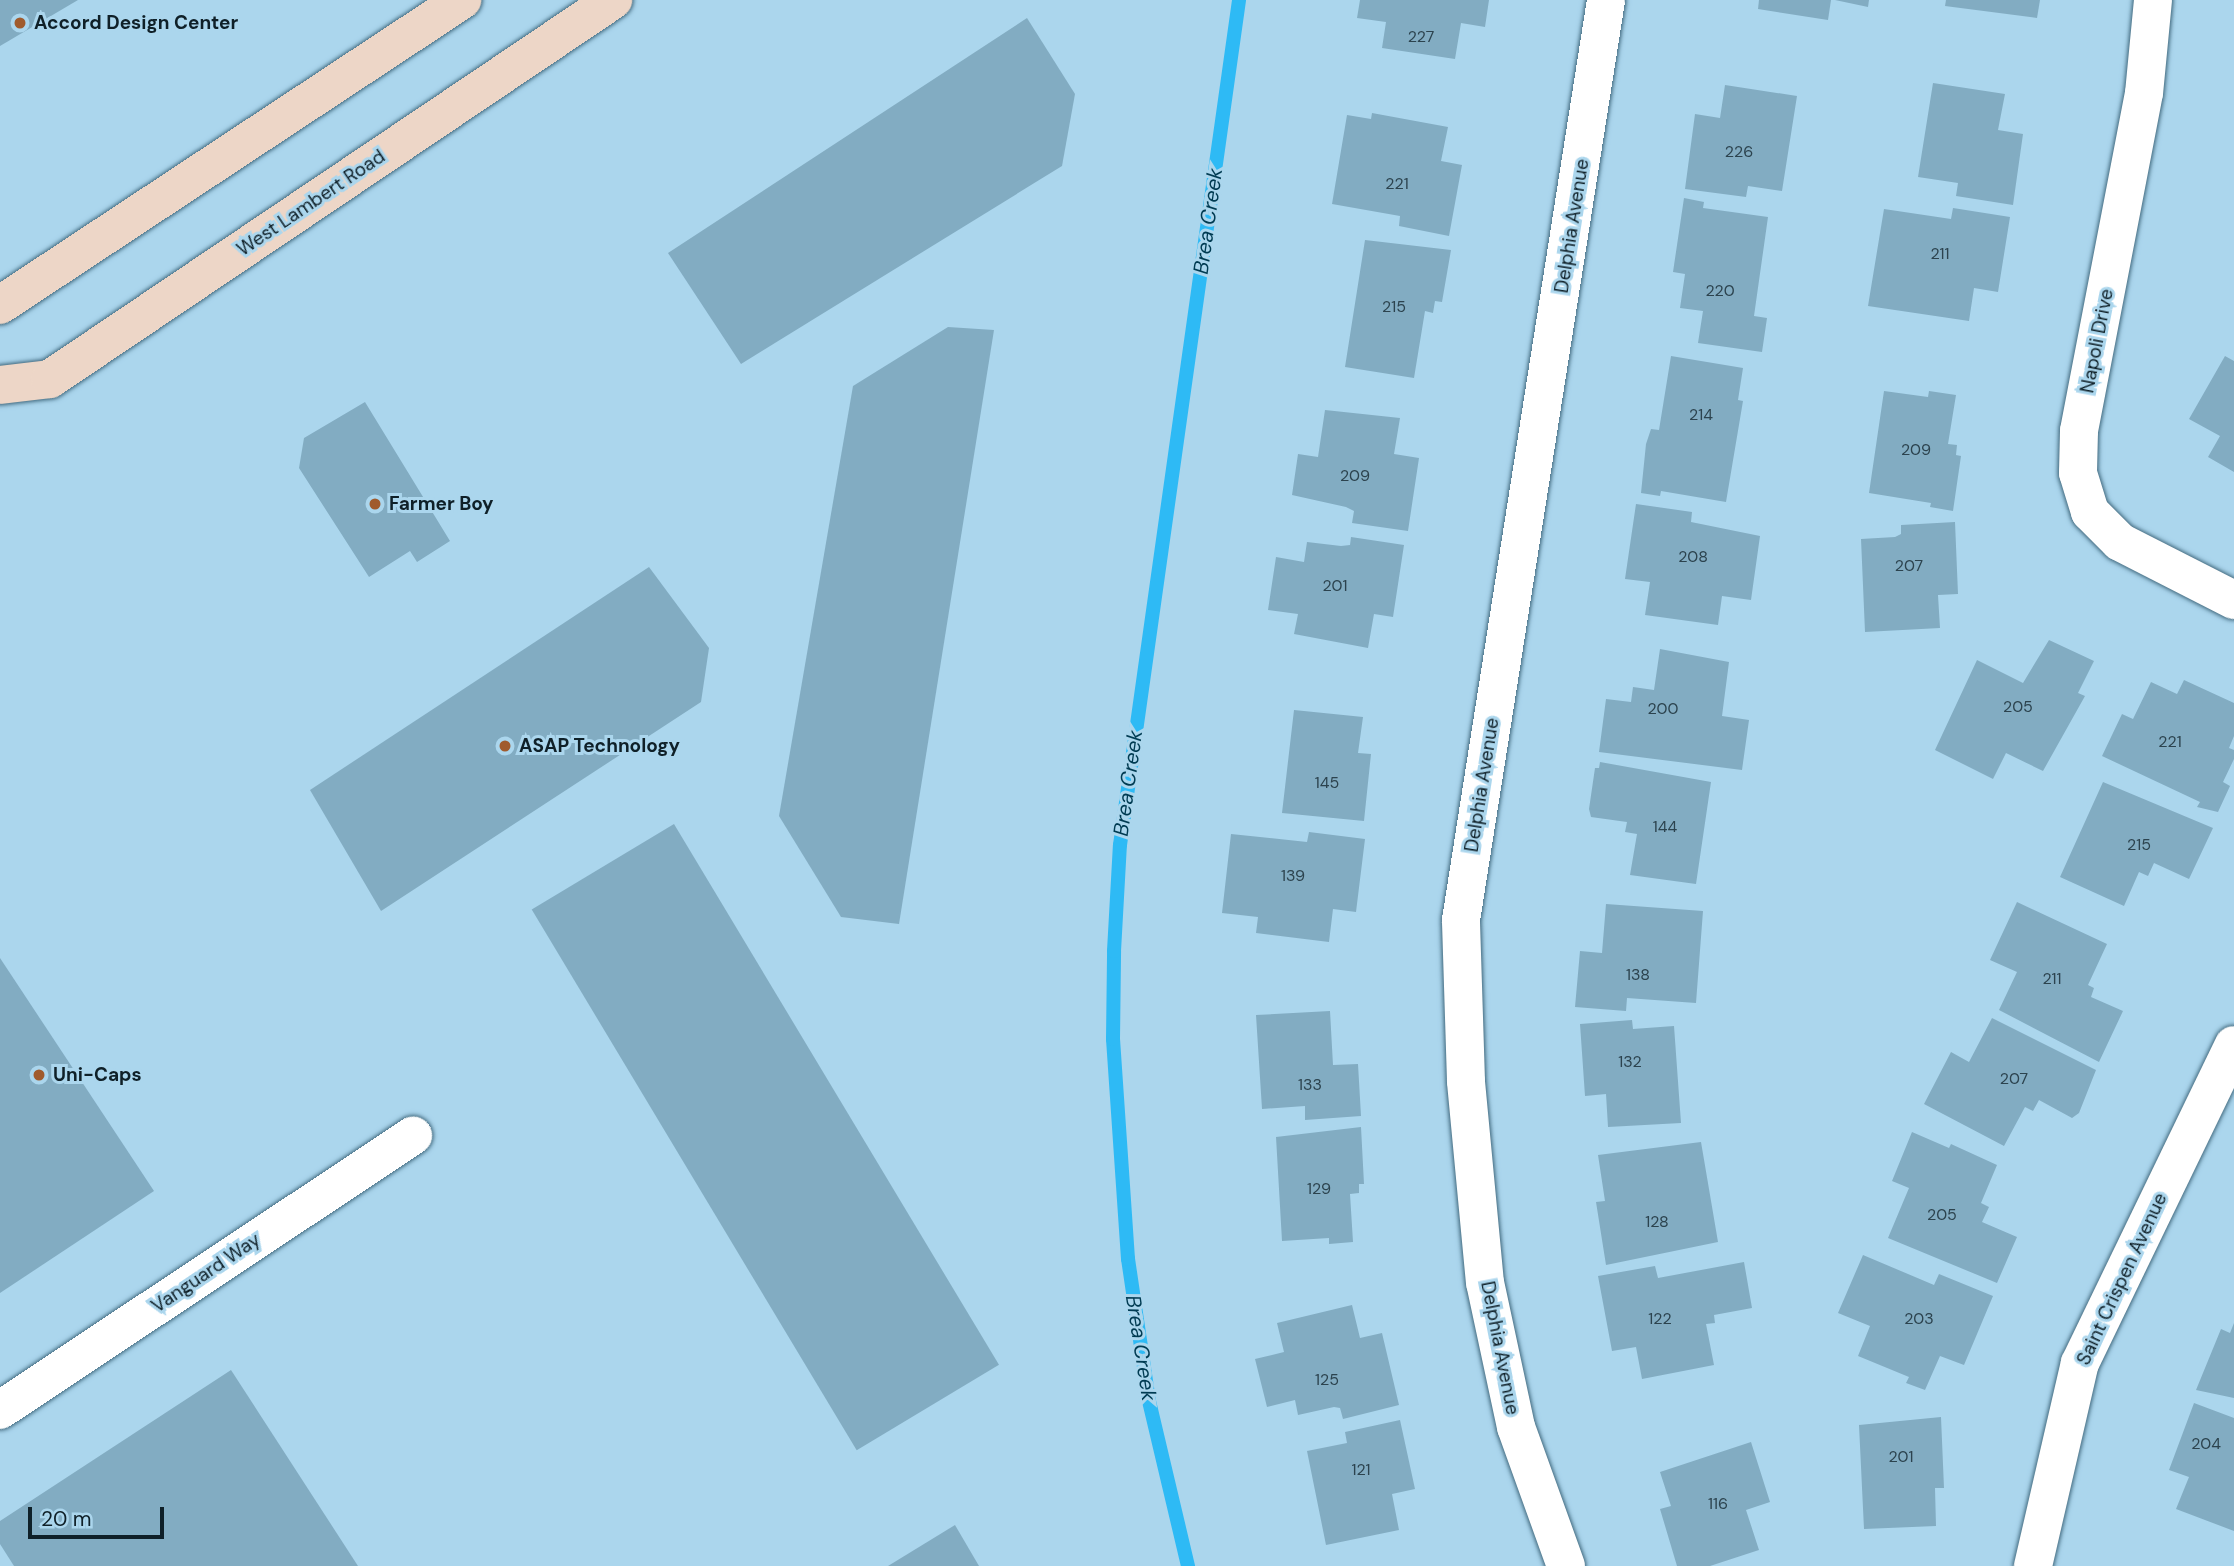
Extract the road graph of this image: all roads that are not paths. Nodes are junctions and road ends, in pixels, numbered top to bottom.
1 (462, 0) edge
2 (614, 0) edge
3 (1606, 0) edge
4 (2152, 0) edge
5 (0, 305) edge
6 (0, 385) edge
7 (2234, 600) edge
8 (2234, 1045) edge
9 (412, 1136) dead end
10 (0, 1410) edge
11 (1566, 1566) edge
12 (2034, 1566) edge

1 - 5 main road
2 - 6 main road, West Lambert Road
3 - 11 street, Delphia Avenue
4 - 7 street, Napoli Drive
8 - 12 street, Saint Crispen Avenue
9 - 10 street, Vanguard Way

